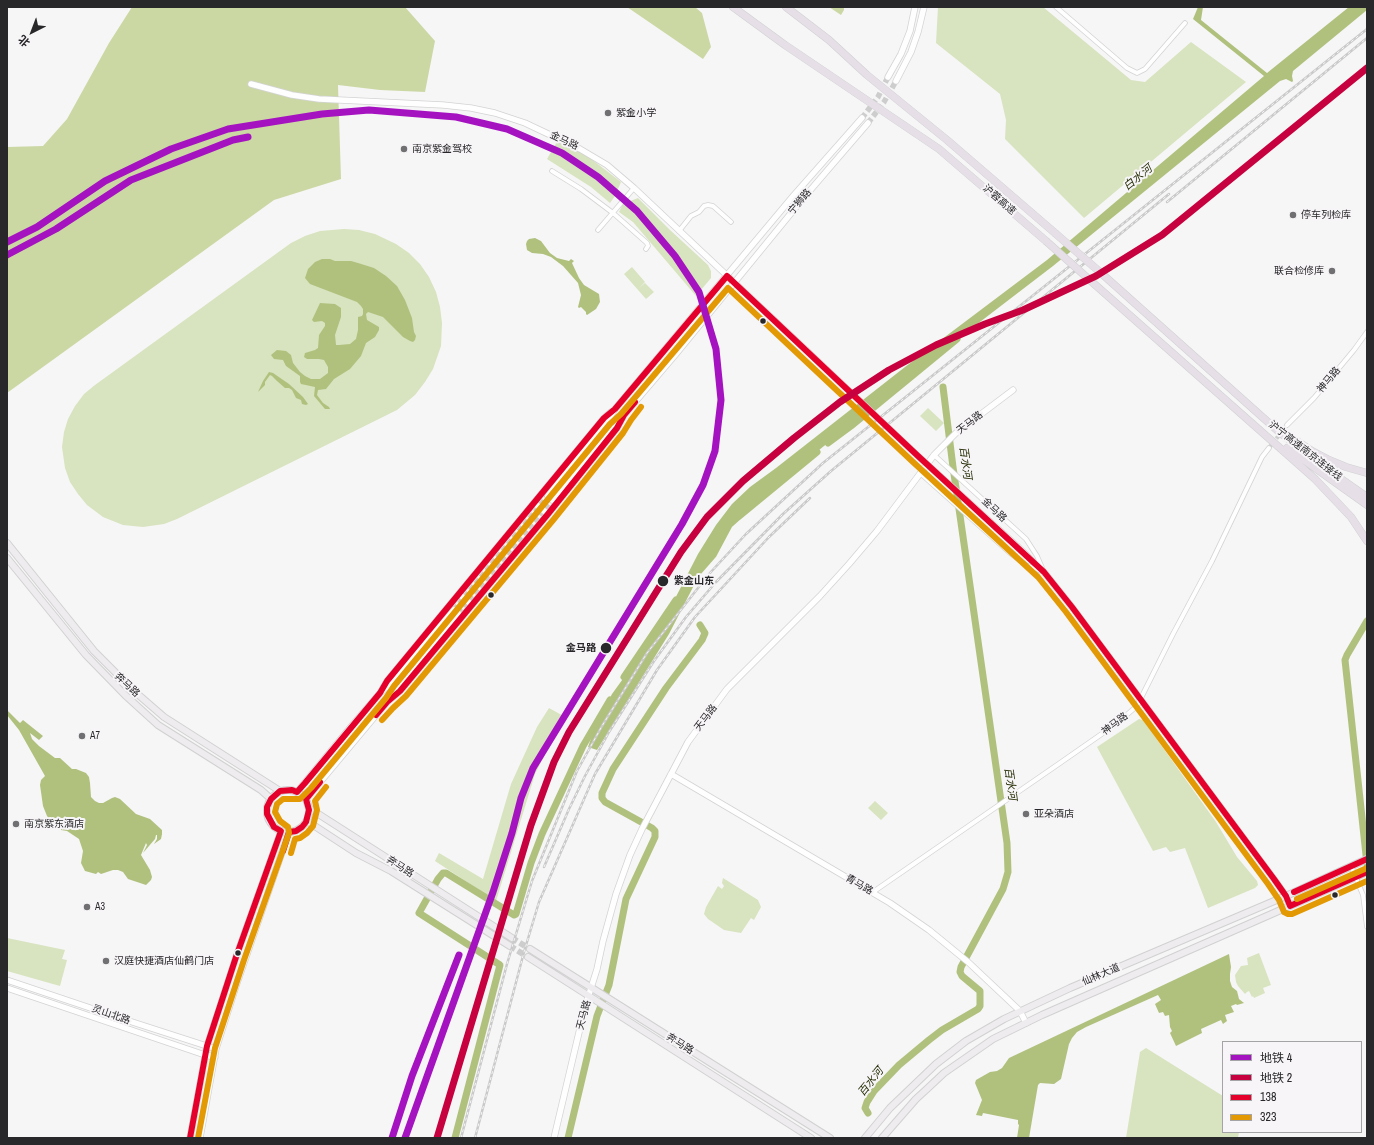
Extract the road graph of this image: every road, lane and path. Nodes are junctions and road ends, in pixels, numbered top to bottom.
1 (733, 7) edge
2 (786, 7) edge
3 (915, 7) edge
4 (924, 7) edge
5 (1056, 7) edge
6 (1185, 23) dead end
7 (888, 77) tunnel mouth
8 (896, 81) tunnel mouth
9 (251, 84) dead end
10 (862, 118) tunnel mouth
11 (868, 123) tunnel mouth
12 (552, 171) dead end
13 (634, 188) junction
14 (613, 213) junction
15 (731, 222) dead end
16 (598, 230) dead end
17 (679, 231) junction
18 (646, 249) dead end
19 (727, 276) junction
20 (734, 282) junction
21 (1367, 332) edge
22 (1013, 390) dead end
23 (1246, 402) junction
24 (615, 409) junction
25 (624, 416) junction
26 (1246, 417) junction
27 (1287, 425) tunnel mouth
28 (1269, 448) tunnel mouth
29 (934, 455) junction
30 (920, 473) junction
31 (1367, 473) edge
32 (1367, 497) edge
33 (534, 503) junction
34 (1367, 505) edge
35 (548, 514) junction
36 (1367, 541) edge
37 (7, 543) edge
38 (7, 558) edge
39 (1044, 572) junction
40 (459, 594) junction
41 (472, 605) junction
42 (380, 693) junction
43 (1141, 700) junction
44 (387, 702) junction
45 (671, 774) junction
46 (280, 792) junction
47 (297, 792) junction
48 (271, 799) junction
49 (306, 799) junction
50 (309, 808) junction
51 (307, 821) junction
52 (281, 831) junction
53 (289, 832) junction
54 (1367, 859) edge
55 (1351, 866) junction
56 (1367, 872) edge
57 (1358, 877) junction
58 (873, 892) junction
59 (1286, 896) junction
60 (1290, 906) junction
61 (1367, 927) edge
62 (512, 938) tunnel mouth
63 (510, 946) tunnel mouth
64 (530, 949) tunnel mouth
65 (528, 957) tunnel mouth
66 (7, 980) edge
67 (7, 988) edge
68 (591, 988) junction
69 (588, 996) junction
70 (1020, 1011) junction
71 (1026, 1022) junction
72 (985, 1030) junction
73 (991, 1040) junction
74 (207, 1046) junction
75 (216, 1048) junction
76 (205, 1055) junction
77 (215, 1057) junction
78 (190, 1138) edge
79 (200, 1138) edge
80 (554, 1138) edge
81 (811, 1138) edge
82 (830, 1138) edge
83 (866, 1138) edge
84 (882, 1138) edge

1 - 26 highway, 沪蓉高速, bridge
2 - 23 highway, 沪蓉高速, bridge
3 - 7 main road
4 - 8 main road
5 - 6 street
9 - 13 main road, 金马路
10 - 19 main road, 宁狮路
11 - 20 main road, 宁狮路
12 - 14 street
13 - 14 street
13 - 17 main road, 金马路
14 - 16 street
14 - 18 street
15 - 17 street
17 - 19 main road, 金马路
19 - 20 main road, 金马路
19 - 24 main road, 宁狮路
20 - 25 main road, 宁狮路
20 - 39 main road, 金马路, bridge
21 - 27 street, 神马路
22 - 29 main road, 天马路
23 - 31 highway
23 - 32 highway, 沪宁高速南京连接线
24 - 25 main road
24 - 33 main road
25 - 35 main road
26 - 34 highway, 沪宁高速南京连接线
26 - 36 highway
28 - 43 street, 神马路
29 - 30 main road, 天马路
29 - 39 street, 金马路
30 - 39 street, 金马路
30 - 45 main road, 天马路
33 - 35 main road
33 - 40 main road
35 - 41 main road
37 - 46 main road, 奔马路
38 - 48 main road, 奔马路
39 - 43 main road, 金马路
40 - 41 main road
40 - 42 main road
41 - 44 main road
42 - 44 main road
42 - 47 main road
43 - 58 street, 神马路
43 - 59 main road, 金马路
44 - 49 main road
45 - 58 main road, 青马路
45 - 68 main road, 天马路
46 - 47 main road
46 - 48 main road
47 - 49 main road
48 - 52 main road
49 - 50 main road
50 - 51 main road
50 - 62 main road, 奔马路
51 - 53 main road
51 - 63 main road, 奔马路
52 - 53 main road
52 - 74 main road
53 - 75 main road
54 - 55 main road, 仙林大道
55 - 57 street
55 - 59 main road, 仙林大道
56 - 57 main road, 仙林大道
57 - 60 main road, 仙林大道
57 - 61 street
58 - 70 main road, 青马路
59 - 60 main road, 金马路
59 - 70 main road, 仙林大道
60 - 71 main road, 仙林大道
64 - 68 main road, 奔马路
65 - 69 main road, 奔马路
66 - 74 main road, 灵山北路
67 - 76 main road, 灵山北路
68 - 69 main road, 天马路
68 - 82 main road, 奔马路
69 - 80 main road, 天马路
69 - 81 main road, 奔马路
70 - 71 main road, 青马路
70 - 72 main road, 仙林大道
71 - 73 main road, 仙林大道
72 - 73 main road
72 - 83 main road, 仙林大道
73 - 84 main road, 仙林大道
74 - 75 main road, 灵山北路
74 - 76 main road
75 - 77 main road
76 - 77 main road, 灵山北路
76 - 78 main road
77 - 79 main road

